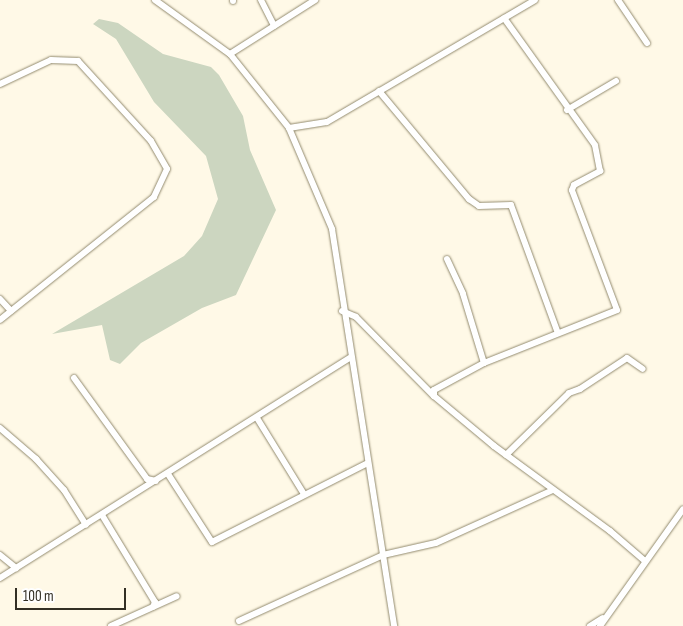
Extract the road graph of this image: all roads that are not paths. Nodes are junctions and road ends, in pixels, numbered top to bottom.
1 (155, 0) edge
2 (261, 0) edge
3 (315, 0) edge
4 (535, 0) edge
5 (618, 0) edge
6 (504, 18) junction
7 (274, 26) junction
8 (647, 44) dead end
9 (230, 54) junction
10 (616, 81) dead end
11 (0, 84) edge
12 (379, 91) junction
13 (567, 110) junction
14 (289, 128) junction
15 (447, 259) dead end
16 (0, 299) edge
17 (11, 311) junction
18 (342, 312) junction
19 (0, 320) edge
20 (557, 331) junction
21 (350, 358) junction
22 (484, 363) junction
23 (643, 369) dead end
24 (74, 378) dead end
25 (434, 396) junction
26 (257, 418) junction
27 (0, 428) edge
28 (506, 455) junction
29 (368, 463) junction
30 (168, 474) junction
31 (156, 481) junction
32 (553, 490) junction
33 (304, 494) junction
34 (683, 510) edge
35 (102, 515) junction
36 (86, 525) junction
37 (0, 555) edge
38 (383, 555) junction
39 (645, 562) junction
40 (16, 568) junction
41 (0, 578) edge
42 (177, 596) dead end
43 (153, 607) junction
44 (607, 616) junction
45 (239, 621) dead end
46 (110, 626) edge
47 (394, 626) edge
48 (590, 626) edge
49 (600, 626) edge

1 - 9 street
2 - 7 street
3 - 7 street
4 - 6 street
5 - 8 street
6 - 12 street
6 - 13 street
7 - 9 street
9 - 14 street
10 - 13 street
11 - 17 street
12 - 14 street
12 - 20 street
13 - 20 street
14 - 18 street
15 - 22 street
16 - 17 street
17 - 19 street
18 - 21 street
18 - 25 street
20 - 22 street
21 - 26 street
21 - 29 street
22 - 25 street
23 - 28 street
24 - 31 street
25 - 28 street
26 - 30 street
26 - 33 street
27 - 36 street
28 - 32 street
29 - 33 street
29 - 38 street
30 - 31 street
30 - 33 street
31 - 35 street
32 - 38 street
32 - 39 street
34 - 39 street
35 - 36 street
35 - 43 street
36 - 40 street
37 - 40 street
38 - 45 street
38 - 47 street
39 - 44 street
40 - 41 street
42 - 43 street
43 - 46 street
44 - 48 street
44 - 49 street

